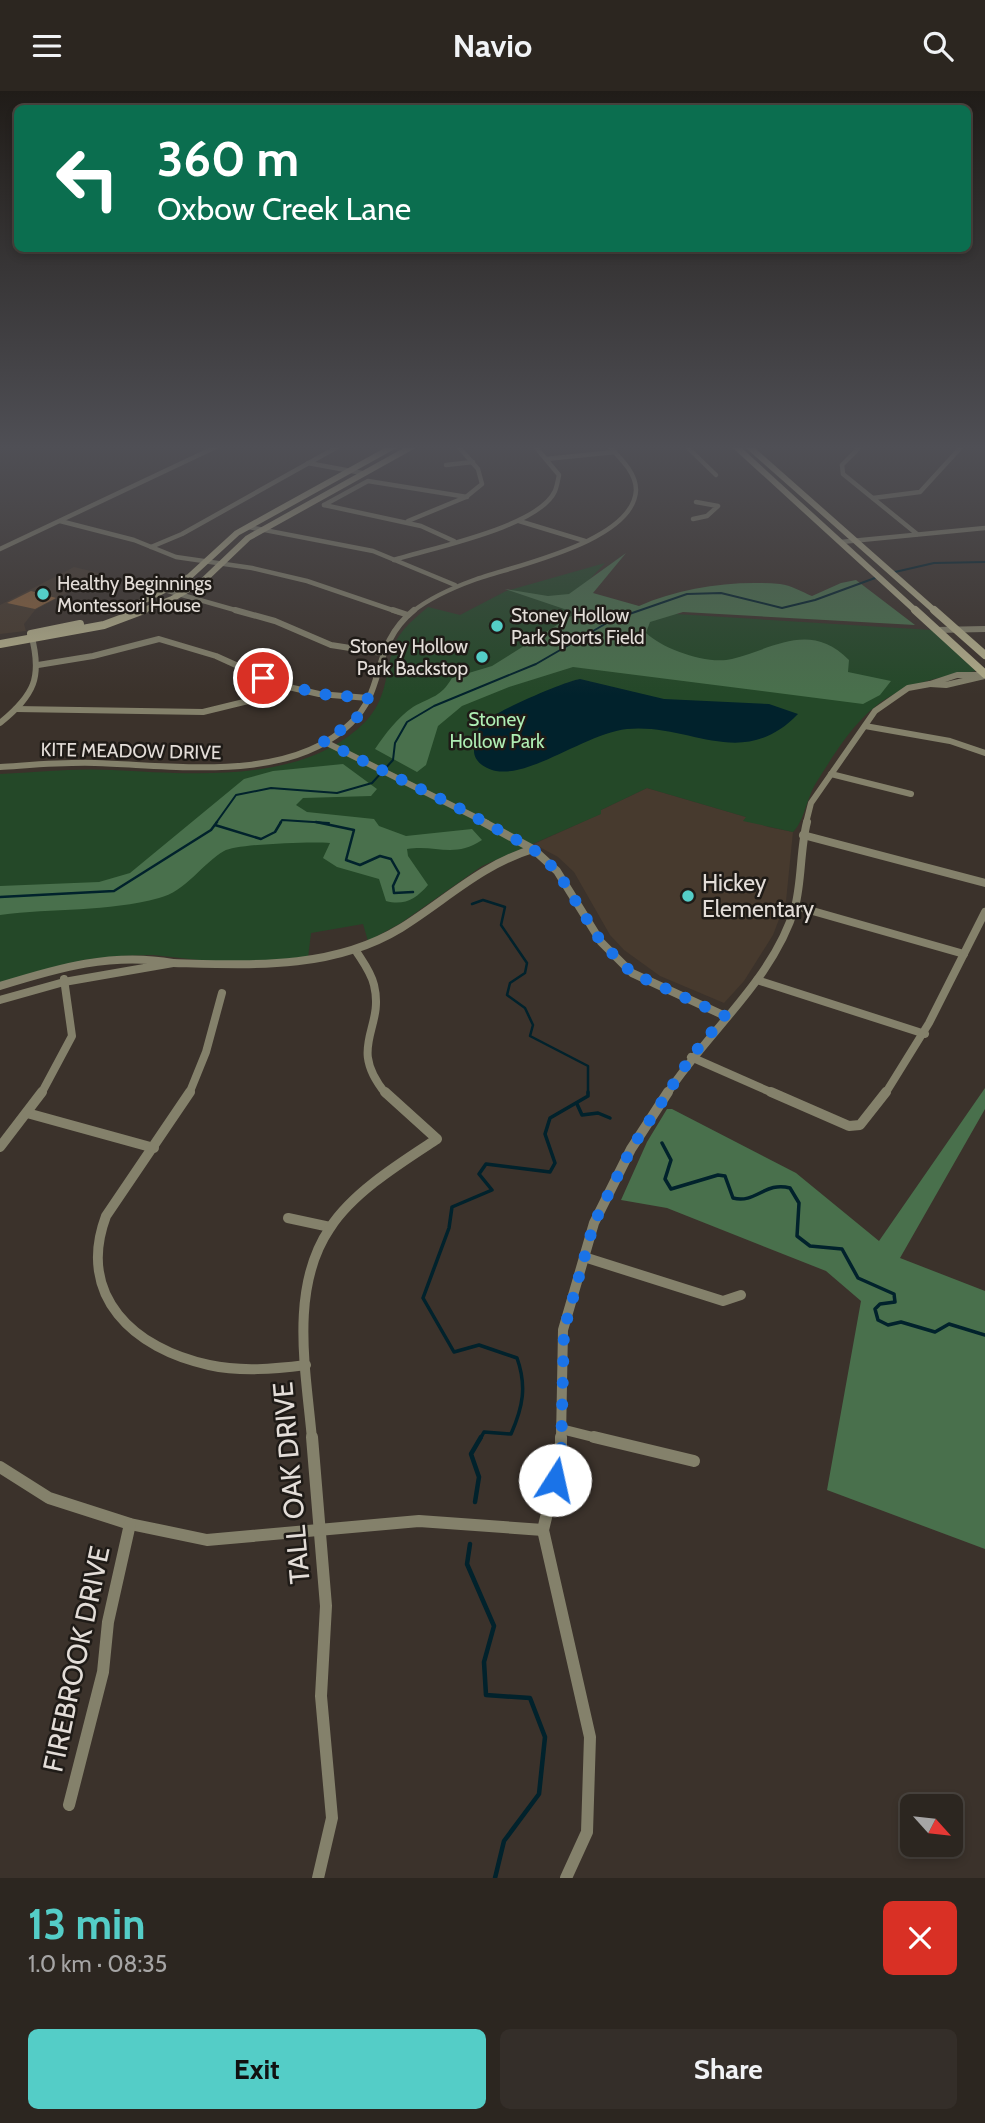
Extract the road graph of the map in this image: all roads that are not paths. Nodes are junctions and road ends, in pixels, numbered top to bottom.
1 (44, 528) edge
2 (86, 528) edge
3 (192, 528) edge
4 (247, 528) edge
5 (255, 528) edge
6 (265, 528) edge
7 (435, 528) edge
8 (495, 528) edge
9 (543, 528) edge
10 (606, 528) edge
11 (826, 528) edge
12 (843, 528) edge
13 (910, 528) edge
14 (981, 528) edge
15 (262, 530) junction
16 (917, 534) junction
17 (454, 541) junction
18 (585, 541) junction
19 (857, 541) junction
20 (841, 542) junction
21 (151, 547) junction
22 (0, 549) edge
23 (394, 560) junction
24 (208, 562) junction
25 (222, 563) junction
26 (456, 585) junction
27 (168, 591) junction
28 (181, 594) junction
29 (408, 615) junction
30 (954, 628) junction
31 (985, 629) edge
32 (936, 630) junction
33 (32, 637) junction
34 (0, 638) edge
35 (0, 644) edge
36 (382, 653) junction
37 (985, 655) edge
38 (38, 665) junction
39 (985, 675) edge
40 (280, 685) junction
41 (368, 698) junction
42 (16, 709) junction
43 (0, 723) edge
44 (865, 726) junction
45 (323, 741) junction
46 (985, 753) edge
47 (0, 767) edge
48 (831, 774) junction
49 (911, 794) dead end
50 (803, 835) junction
51 (533, 849) junction
52 (985, 883) edge
53 (795, 906) junction
54 (985, 912) edge
55 (356, 951) junction
56 (964, 954) junction
57 (173, 963) junction
58 (62, 969) junction
59 (757, 980) junction
60 (64, 982) junction
61 (0, 986) edge
62 (222, 993) dead end
63 (0, 1000) edge
64 (725, 1016) junction
65 (925, 1034) junction
66 (691, 1057) junction
67 (27, 1113) junction
68 (0, 1147) edge
69 (154, 1148) junction
70 (288, 1218) dead end
71 (330, 1227) junction
72 (584, 1257) junction
73 (741, 1296) dead end
74 (306, 1366) junction
75 (561, 1429) junction
76 (694, 1461) dead end
77 (0, 1467) edge
78 (130, 1524) junction
79 (543, 1530) junction
80 (321, 1532) junction
81 (69, 1805) dead end
82 (317, 1878) edge
83 (566, 1878) edge

1 - 22 street
2 - 21 street
3 - 21 street
4 - 24 main road
5 - 15 street
6 - 15 main road
7 - 17 street
8 - 17 street
9 - 18 street
10 - 18 street, KITE MEADOW DRIVE
11 - 20 main road
12 - 19 main road
13 - 16 street
14 - 16 street
15 - 23 street
15 - 25 main road
16 - 19 street
17 - 23 street
18 - 26 street, KITE MEADOW DRIVE
19 - 20 street
19 - 30 main road
20 - 32 main road
21 - 24 street
23 - 26 street
24 - 25 street
24 - 27 main road
25 - 28 main road
25 - 29 street
26 - 29 street, KITE MEADOW DRIVE
27 - 28 street
27 - 33 main road
28 - 33 main road
28 - 36 street
29 - 36 street, KITE MEADOW DRIVE
30 - 31 street
30 - 32 street
30 - 37 main road
32 - 39 main road
33 - 34 main road
33 - 35 main road
33 - 38 street
36 - 41 street, KITE MEADOW DRIVE
38 - 40 street
38 - 42 street
39 - 44 street
40 - 41 street
40 - 42 street
41 - 45 street, KITE MEADOW DRIVE
42 - 43 street
44 - 46 street
44 - 48 street
45 - 47 street, KITE MEADOW DRIVE
45 - 51 street
48 - 49 street
48 - 50 street
50 - 52 street
50 - 53 street
51 - 55 street
51 - 64 street
53 - 56 street
53 - 59 street
54 - 56 street
55 - 57 street
55 - 71 street, TALL OAK DRIVE
56 - 65 street
57 - 58 street
57 - 60 street
58 - 60 street
58 - 61 street
59 - 64 street
59 - 65 street
60 - 63 street
60 - 67 street
62 - 69 street
64 - 66 street
65 - 66 street
66 - 72 street
67 - 68 street
67 - 69 street
69 - 74 street
70 - 71 street
71 - 74 street, TALL OAK DRIVE
72 - 73 street
72 - 75 street
74 - 80 street, TALL OAK DRIVE
75 - 76 street
75 - 79 street
77 - 78 street
78 - 80 street
78 - 81 street, FIREBROOK DRIVE
79 - 80 street
79 - 83 street
80 - 82 street, TALL OAK DRIVE

